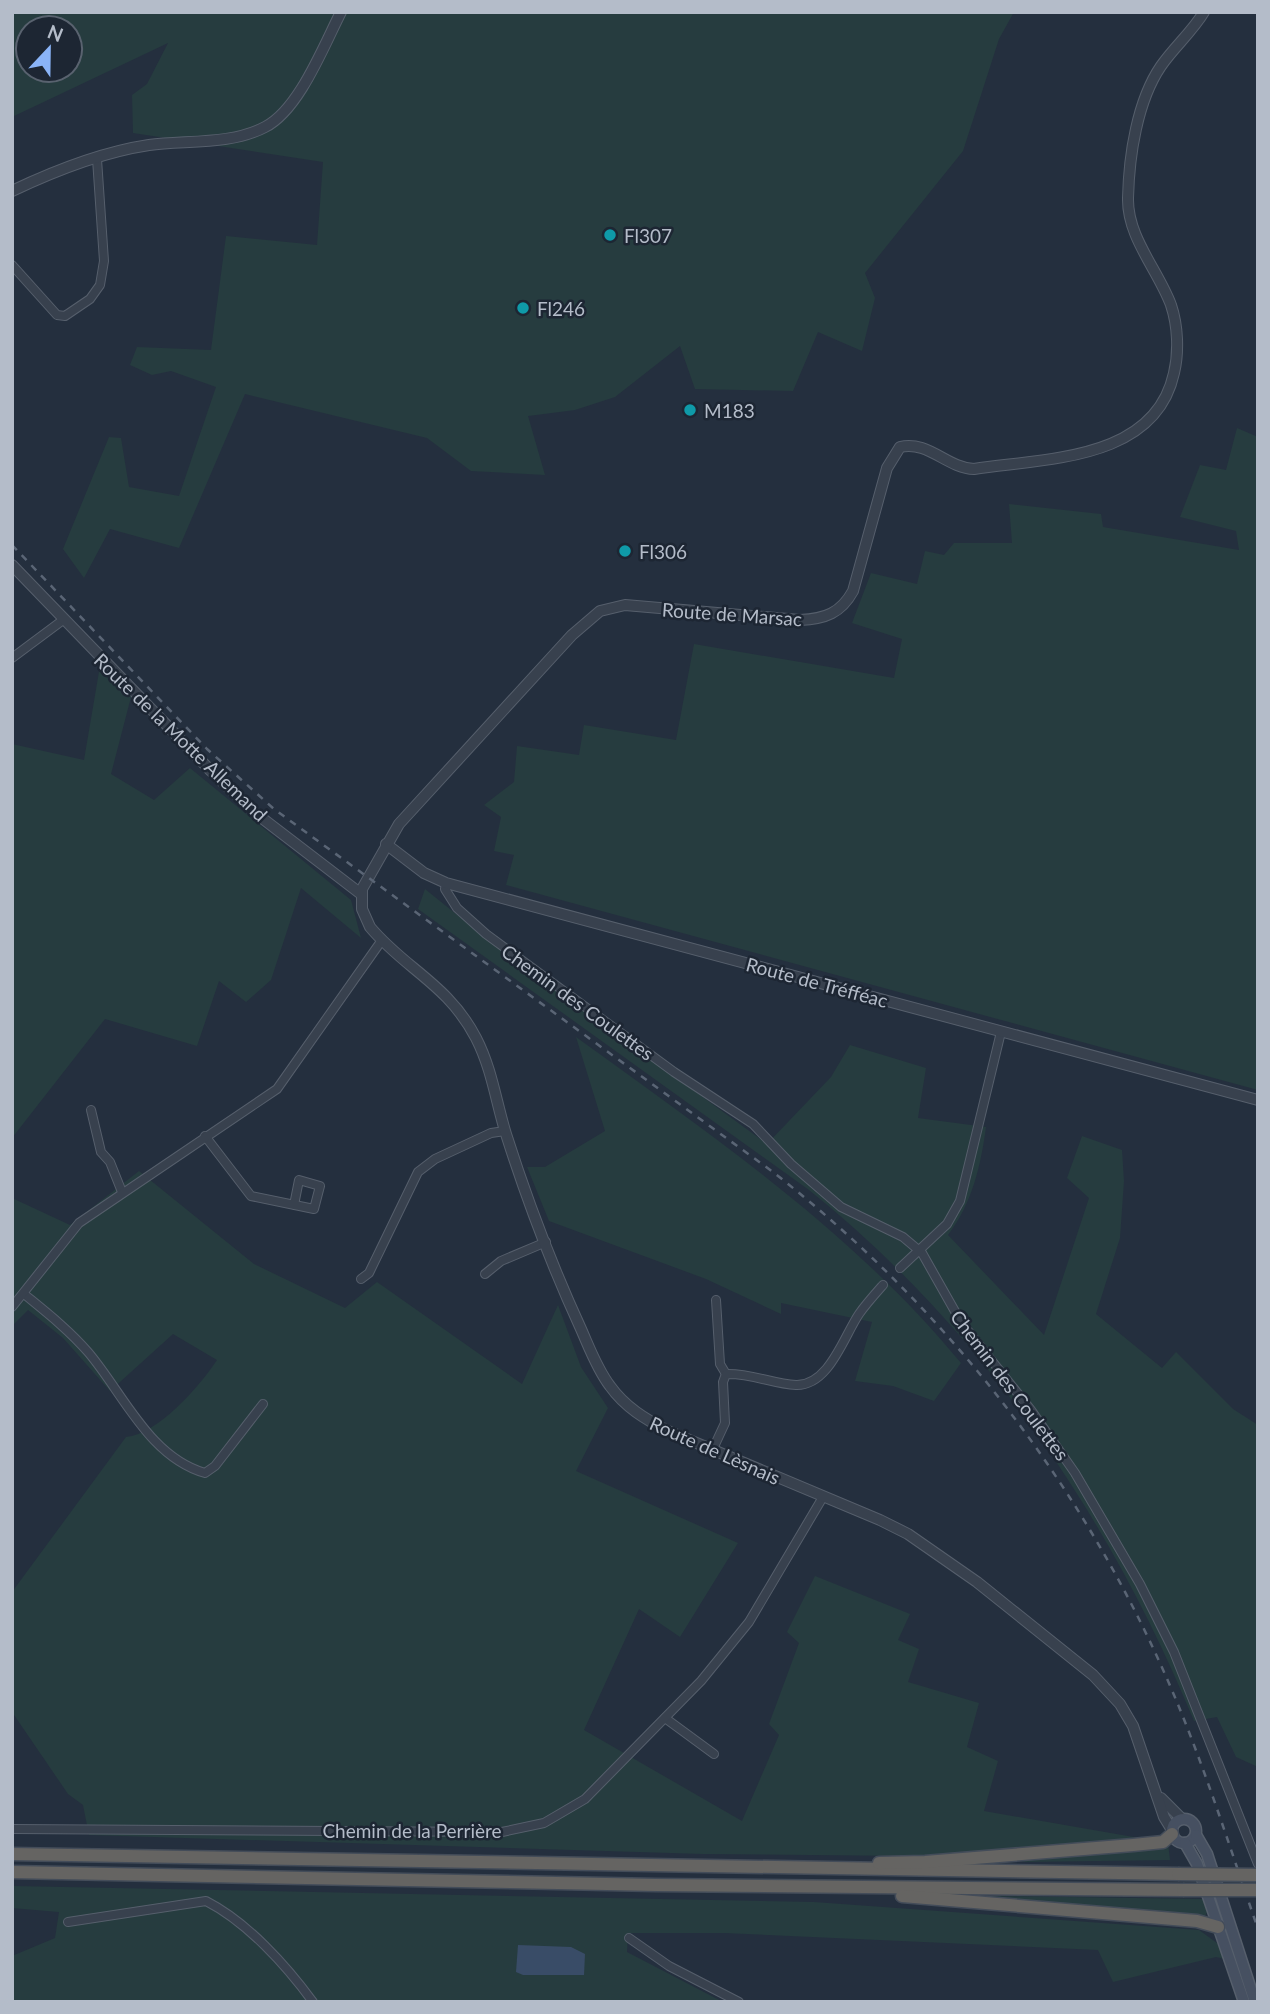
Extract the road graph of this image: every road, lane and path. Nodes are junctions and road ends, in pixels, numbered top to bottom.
1 (341, 12) edge
2 (1204, 12) edge
3 (97, 159) junction
4 (12, 191) edge
5 (12, 265) edge
6 (12, 565) edge
7 (63, 620) junction
8 (12, 658) edge
9 (386, 844) junction
10 (446, 883) junction
11 (361, 894) junction
12 (382, 940) junction
13 (1001, 1032) junction
14 (1258, 1100) edge
15 (92, 1110) dead end
16 (505, 1130) junction
17 (205, 1136) junction
18 (122, 1192) junction
19 (294, 1205) dead end
20 (546, 1241) junction
21 (919, 1250) junction
22 (900, 1268) dead end
23 (485, 1274) dead end
24 (361, 1279) dead end
25 (883, 1285) dead end
26 (24, 1294) junction
27 (716, 1300) dead end
28 (12, 1307) edge
29 (726, 1374) junction
30 (263, 1404) dead end
31 (712, 1451) junction
32 (823, 1497) junction
33 (665, 1718) junction
34 (714, 1754) dead end
35 (1155, 1789) junction
36 (1182, 1819) junction
37 (12, 1829) edge
38 (1172, 1832) junction
39 (1196, 1835) junction
40 (1185, 1843) junction
41 (12, 1854) edge
42 (1258, 1864) edge
43 (811, 1870) junction
44 (12, 1872) edge
45 (1258, 1875) edge
46 (875, 1888) junction
47 (1258, 1891) edge
48 (68, 1922) dead end
49 (1218, 1927) junction
50 (629, 1938) dead end
51 (313, 2002) edge
52 (739, 2002) edge
53 (1244, 2002) edge
54 (1255, 2002) edge

1 - 3 street
2 - 9 street, Route de Marsac
3 - 4 street
3 - 5 street
6 - 7 street, Route de la Motte Allemand
7 - 8 street
7 - 11 street, Route de la Motte Allemand
9 - 10 street, Route de Tréfféac
9 - 11 street
10 - 13 street, Route de Tréfféac
10 - 21 street, Chemin des Coulettes
11 - 12 street, Route de Lèsnais
12 - 16 street, Route de Lèsnais
12 - 17 street
13 - 14 street, Route de Tréfféac
13 - 21 street
15 - 18 street
16 - 20 street, Route de Lèsnais
16 - 24 street
17 - 18 street
17 - 19 street
18 - 26 street
20 - 23 street
20 - 31 street, Route de Lèsnais
21 - 22 street
21 - 42 street, Chemin des Coulettes
25 - 29 street
26 - 28 street
26 - 30 street
27 - 29 street
29 - 31 street
31 - 32 street, Route de Lèsnais
32 - 33 street, Chemin de la Perrière
32 - 35 street, Route de Lèsnais
33 - 34 street
33 - 37 street, Chemin de la Perrière
35 - 36 street, Route de Lèsnais
35 - 38 street, Route de Lèsnais
36 - 38 main road
36 - 39 main road
38 - 40 main road
38 - 43 highway
39 - 40 main road
39 - 54 main road
40 - 49 main road
41 - 43 highway
43 - 45 highway, bridge
44 - 46 highway
46 - 47 highway, bridge
46 - 49 highway
48 - 51 street
49 - 53 main road
50 - 52 street

